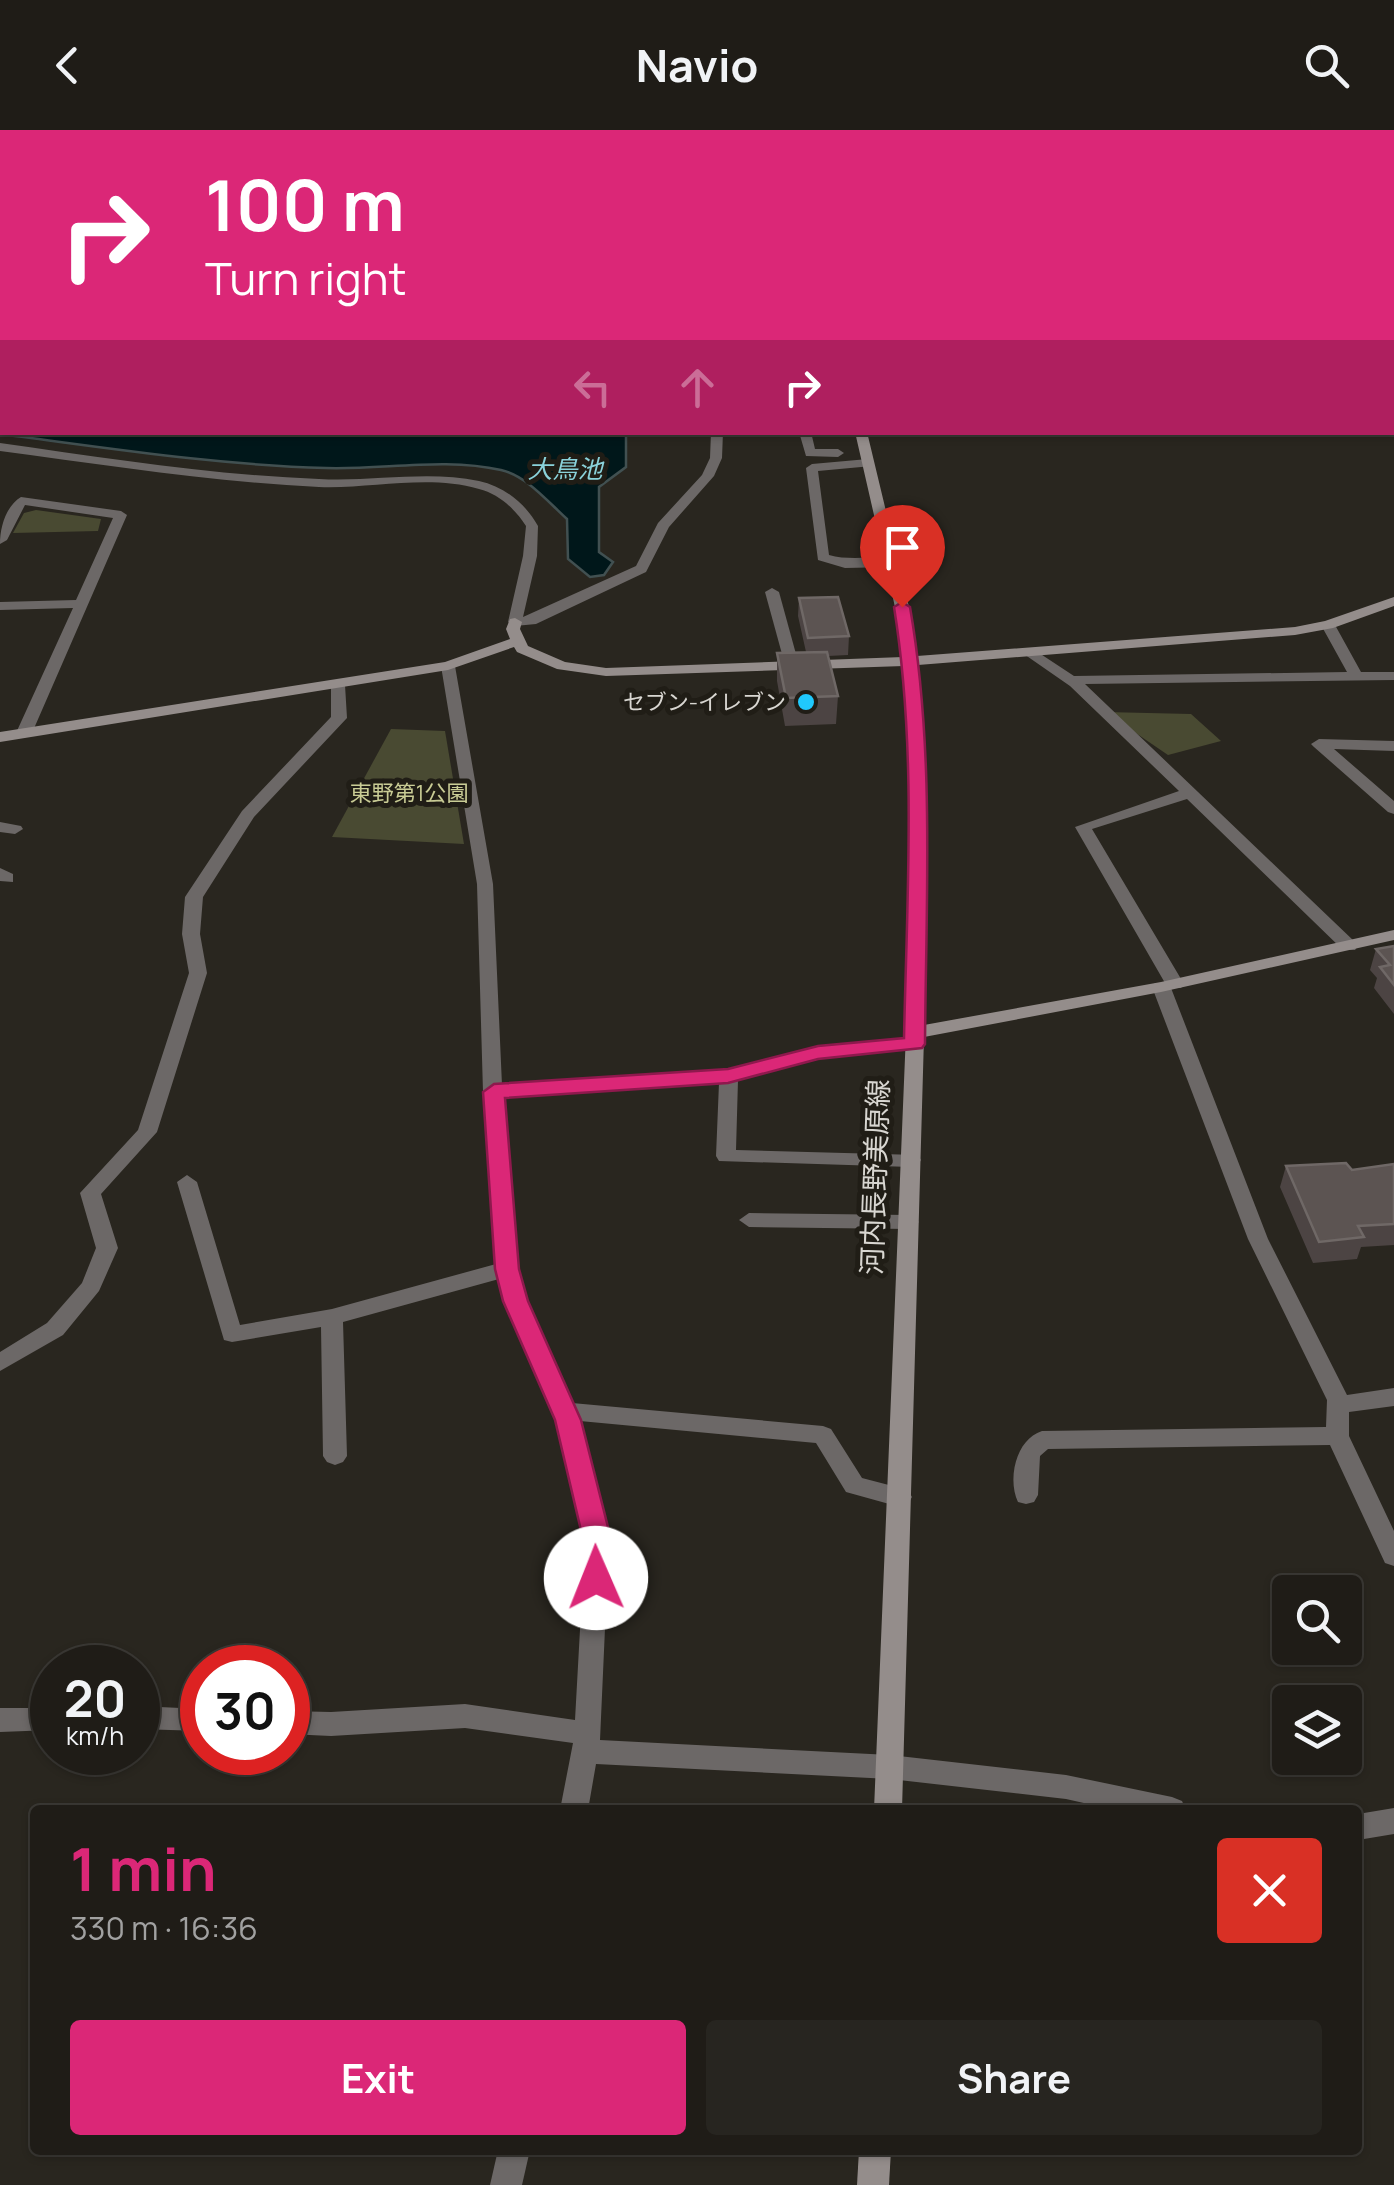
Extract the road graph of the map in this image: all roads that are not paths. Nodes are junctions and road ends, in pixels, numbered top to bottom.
1 (717, 435) edge
2 (806, 435) edge
3 (0, 448) edge
4 (865, 449) edge
5 (0, 498) edge
6 (21, 501) junction
7 (0, 540) edge
8 (892, 563) junction
9 (772, 592) dead end
10 (1394, 600) edge
11 (79, 604) junction
12 (0, 606) edge
13 (515, 622) junction
14 (1328, 625) junction
15 (517, 641) junction
16 (1028, 652) junction
17 (911, 661) junction
18 (792, 665) junction
19 (448, 666) junction
20 (1356, 676) junction
21 (1394, 676) edge
22 (1070, 680) junction
23 (338, 684) junction
24 (24, 732) junction
25 (0, 737) edge
26 (1394, 746) edge
27 (1190, 794) junction
28 (1394, 810) edge
29 (1394, 935) edge
30 (1349, 946) junction
31 (1168, 985) junction
32 (914, 1038) junction
33 (728, 1076) junction
34 (494, 1092) junction
35 (911, 1160) junction
36 (187, 1182) dead end
37 (749, 1220) dead end
38 (909, 1222) junction
39 (507, 1269) junction
40 (332, 1318) junction
41 (0, 1363) edge
42 (1394, 1398) edge
43 (1338, 1405) junction
44 (564, 1410) junction
45 (1336, 1436) junction
46 (335, 1456) dead end
47 (1026, 1496) dead end
48 (900, 1497) junction
49 (1394, 1556) edge
50 (30, 1719) edge
51 (0, 1720) edge
52 (310, 1724) edge
53 (586, 1742) junction
54 (890, 1767) junction
55 (575, 1805) edge
56 (888, 1805) edge
57 (1149, 1805) edge
58 (1394, 1821) edge
59 (1362, 1826) edge
60 (513, 2155) edge
61 (875, 2155) edge
62 (506, 2185) edge
63 (873, 2185) edge

1 - 13 street
2 - 4 street
3 - 13 street
4 - 8 street, 河内長野美原線
4 - 8 street
5 - 6 street
6 - 7 street
6 - 11 street
8 - 17 street, 河内長野美原線
9 - 18 street
10 - 14 street
11 - 12 street
11 - 24 street
13 - 15 street
14 - 16 street
14 - 20 street
15 - 18 street
15 - 19 street
16 - 17 street
16 - 22 street
17 - 18 street
17 - 32 street, 河内長野美原線
19 - 23 street
19 - 34 street
20 - 21 street
20 - 22 street
22 - 27 street
23 - 24 street
23 - 41 street
24 - 25 street
26 - 28 street
27 - 30 street
27 - 31 street
29 - 30 street
30 - 31 street
31 - 32 street
31 - 43 street
32 - 33 street
32 - 35 street, 河内長野美原線
33 - 34 street
33 - 35 street
34 - 39 street
35 - 38 street, 河内長野美原線
36 - 40 street
37 - 38 street
38 - 48 street, 河内長野美原線
39 - 40 street
39 - 44 street
40 - 46 street
42 - 43 street
43 - 45 street
44 - 48 street
44 - 53 street
45 - 47 street
45 - 49 street
48 - 54 street, 河内長野美原線
50 - 51 street
52 - 53 street
53 - 54 street
53 - 55 street
54 - 56 street, 河内長野美原線
54 - 57 street
58 - 59 street
60 - 62 street
61 - 63 street

